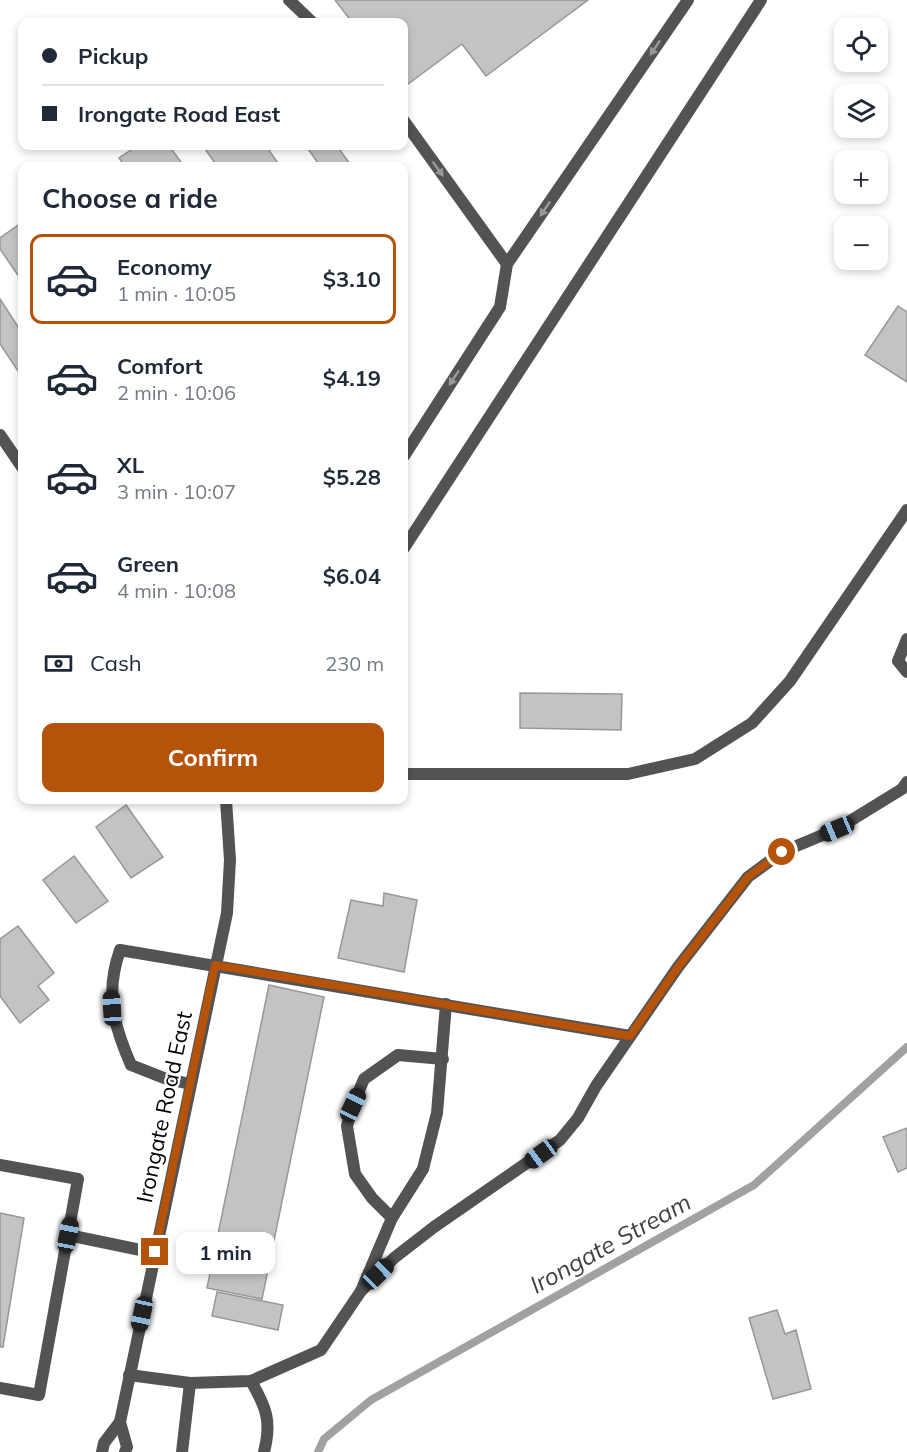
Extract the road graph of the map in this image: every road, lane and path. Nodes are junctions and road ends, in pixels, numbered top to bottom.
1 (289, 0) edge
2 (688, 0) edge
3 (761, 0) edge
4 (308, 18) edge
5 (408, 127) edge
6 (507, 264) junction
7 (0, 435) edge
8 (408, 450) edge
9 (18, 461) edge
10 (907, 510) edge
11 (408, 543) edge
12 (907, 639) edge
13 (907, 672) edge
14 (408, 774) edge
15 (907, 782) edge
16 (226, 804) edge
17 (215, 965) junction
18 (446, 1004) junction
19 (630, 1036) junction
20 (443, 1059) junction
21 (190, 1084) junction
22 (0, 1165) edge
23 (392, 1218) junction
24 (68, 1235) junction
25 (155, 1252) junction
26 (361, 1291) junction
27 (129, 1375) junction
28 (251, 1381) junction
29 (190, 1383) junction
30 (0, 1388) edge
31 (120, 1422) junction
32 (102, 1452) edge
33 (125, 1452) edge
34 (182, 1452) edge
35 (264, 1452) edge

1 - 4 street
2 -> 6 street
3 - 11 street
5 -> 6 street
6 -> 8 street
7 - 9 street
10 - 14 street
12 - 13 street
15 - 19 street
16 - 17 street, Irongate Road East
17 - 18 street
17 - 21 street, Irongate Road East
17 - 21 street
18 - 19 street
18 - 20 street
19 - 26 street
20 - 23 street
20 - 23 street
21 - 25 street, Irongate Road East
22 - 24 street
23 - 26 street
24 - 25 street
24 - 30 street
25 - 27 street, Irongate Road East
26 - 28 street
27 - 29 street
27 - 31 street, Irongate Road East
28 - 29 street
28 - 35 street
29 - 34 street
31 - 32 street
31 - 33 street

